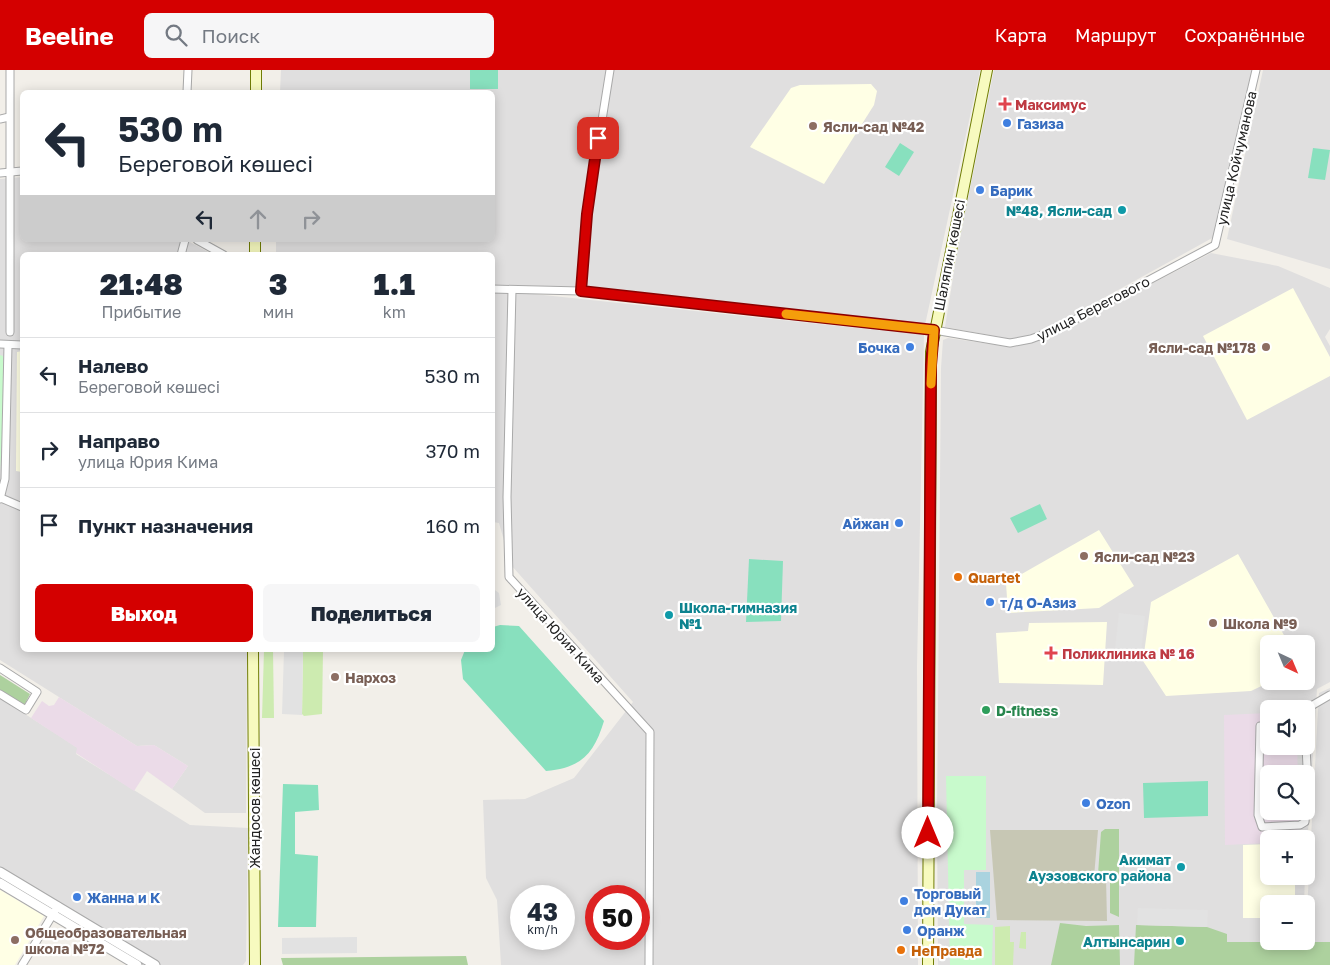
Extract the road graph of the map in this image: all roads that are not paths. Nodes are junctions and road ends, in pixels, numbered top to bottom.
1 (10, 70) edge
2 (188, 70) edge
3 (256, 70) edge
4 (610, 70) edge
5 (987, 70) edge
6 (1256, 70) edge
7 (187, 90) edge
8 (256, 90) edge
9 (9, 118) junction
10 (0, 119) edge
11 (9, 172) junction
12 (20, 172) edge
13 (0, 173) edge
14 (200, 242) edge
15 (1216, 245) joint
16 (218, 252) edge
17 (495, 289) edge
18 (512, 290) junction
19 (581, 291) junction
20 (934, 330) junction
21 (10, 332) dead end
22 (4, 345) edge
23 (20, 345) edge
24 (0, 498) edge
25 (20, 506) edge
26 (253, 652) edge
27 (0, 668) edge
28 (0, 694) edge
29 (1330, 695) edge
30 (1315, 704) edge
31 (1260, 726) dead end
32 (1306, 755) edge
33 (0, 872) edge
34 (0, 883) edge
35 (55, 910) junction
36 (22, 965) edge
37 (137, 965) edge
38 (155, 965) edge
39 (254, 965) edge
40 (649, 965) edge
41 (928, 965) edge

1 - 9 street
2 - 7 street
3 - 8 main road
4 - 19 street
5 - 20 main road, Шаляпин көшесі
6 - 15 street, улица Койчуманова
9 - 10 street
9 - 11 street
11 - 12 street
11 - 13 street
11 - 21 street
14 - 16 street
15 - 20 street, улица Берегового
17 - 18 street, улица Берегового
18 - 19 street, улица Берегового
18 - 40 street, улица Юрия Кима
19 - 20 street, улица Берегового
20 - 41 main road, Шаляпин көшесі
22 - 23 street
22 - 24 street
24 - 25 street
26 - 39 main road, Жандосов көшесі
27 - 28 street
29 - 30 street
31 - 32 street
33 - 35 street
34 - 35 street
35 - 36 street
35 - 37 street
35 - 38 street

